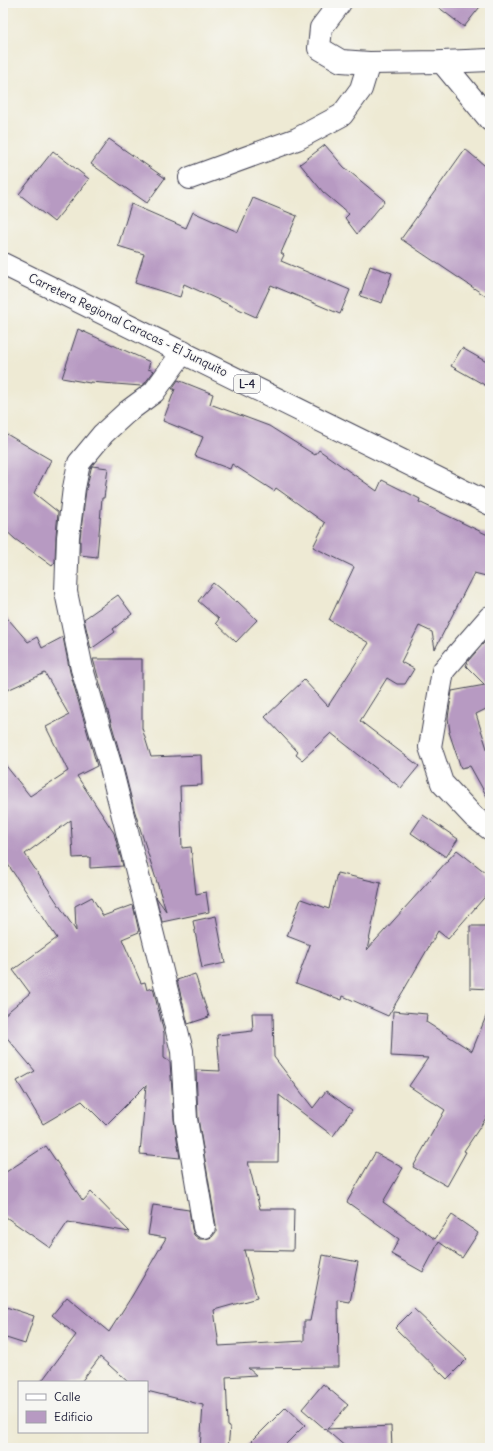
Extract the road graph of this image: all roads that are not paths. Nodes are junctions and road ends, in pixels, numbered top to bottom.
1 (340, 3) edge
2 (490, 60) edge
3 (442, 62) junction
4 (369, 63) junction
5 (490, 120) edge
6 (190, 178) dead end
7 (3, 264) edge
8 (183, 352) junction
9 (490, 504) edge
10 (490, 617) edge
11 (490, 829) edge
12 (204, 1227) dead end

1 - 4 street
2 - 3 street
3 - 4 street
3 - 5 street
4 - 6 street
7 - 8 street, Carretera Regional Caracas - El Junquito / L-4
8 - 9 street, Carretera Regional Caracas - El Junquito / L-4
8 - 12 street
10 - 11 street

